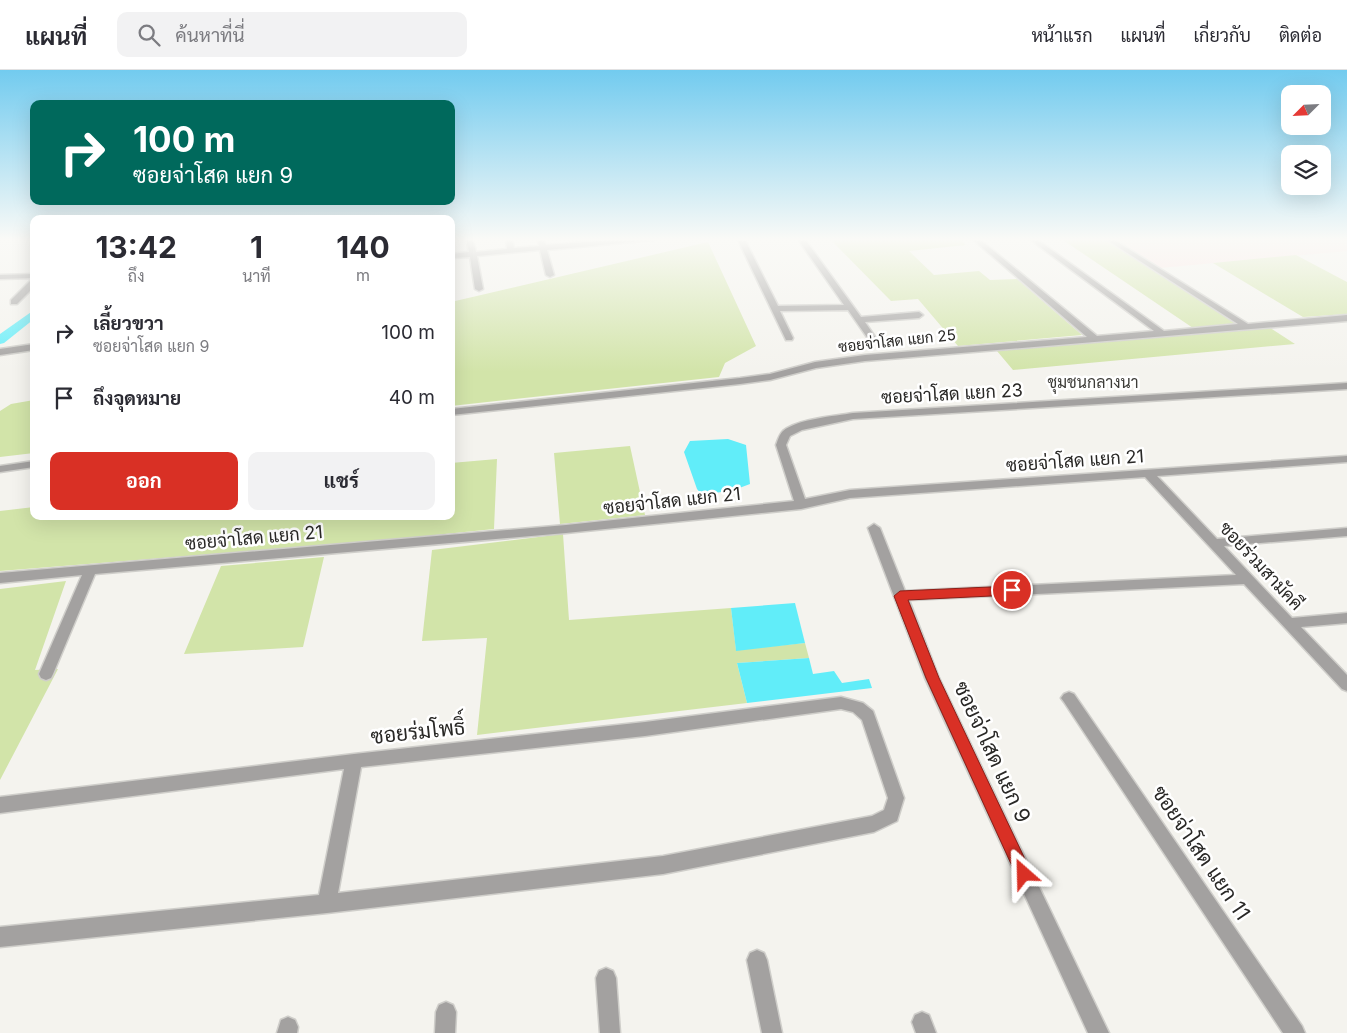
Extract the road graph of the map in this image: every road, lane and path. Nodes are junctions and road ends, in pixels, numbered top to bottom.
1 (478, 283) edge
2 (762, 283) edge
3 (833, 283) edge
4 (1028, 283) edge
5 (1093, 283) edge
6 (1178, 283) edge
7 (30, 286) edge
8 (479, 289) dead end
9 (14, 302) dead end
10 (850, 307) junction
11 (774, 309) junction
12 (920, 314) dead end
13 (1347, 318) edge
14 (859, 320) junction
15 (1246, 326) junction
16 (1162, 333) junction
17 (789, 338) dead end
18 (1095, 339) junction
19 (874, 341) dead end
20 (30, 348) edge
21 (2, 352) edge
22 (1347, 386) edge
23 (455, 412) edge
24 (1347, 460) edge
25 (30, 465) edge
26 (0, 469) edge
27 (1148, 473) junction
28 (802, 505) junction
29 (874, 528) dead end
30 (1347, 532) edge
31 (1214, 543) junction
32 (90, 571) junction
33 (0, 578) edge
34 (1248, 579) junction
35 (900, 596) junction
36 (1347, 618) edge
37 (1290, 623) junction
38 (46, 674) dead end
39 (1347, 685) edge
40 (1069, 698) dead end
41 (354, 761) junction
42 (0, 805) edge
43 (327, 904) junction
44 (0, 937) edge
45 (756, 960) dead end
46 (606, 978) dead end
47 (446, 1012) dead end
48 (445, 1033) edge
49 (610, 1033) edge
50 (772, 1033) edge
51 (1099, 1033) edge
52 (1296, 1033) edge

1 - 8 street
2 - 11 street
3 - 10 street
4 - 18 street
5 - 16 street
6 - 15 street
7 - 9 street
10 - 11 street
10 - 14 street
11 - 17 street
12 - 14 street
13 - 15 street, ซอยจ่าโสด แยก 25
14 - 19 street
15 - 16 street, ซอยจ่าโสด แยก 25
16 - 18 street, ซอยจ่าโสด แยก 25
18 - 23 street, ซอยจ่าโสด แยก 25
20 - 21 street
22 - 28 street, ซอยจ่าโสด แยก 23
24 - 27 street, ซอยจ่าโสด แยก 21
25 - 26 street
27 - 28 street, ซอยจ่าโสด แยก 21
27 - 31 street, ซอยร่วมสามัคคี
28 - 32 street, ซอยจ่าโสด แยก 21
29 - 35 street, ซอยจ่าโสด แยก 9
30 - 31 street
31 - 34 street, ซอยร่วมสามัคคี
32 - 33 street, ซอยจ่าโสด แยก 21
32 - 38 street
34 - 35 street
34 - 37 street, ซอยร่วมสามัคคี
35 - 51 street, ซอยจ่าโสด แยก 9
36 - 37 street
37 - 39 street, ซอยร่วมสามัคคี
40 - 52 street, ซอยจ่าโสด แยก 11
41 - 42 street, ซอยร่มโพธิ์
41 - 43 street
41 - 43 street, ซอยร่มโพธิ์
43 - 44 street
45 - 50 street
46 - 49 street
47 - 48 street

